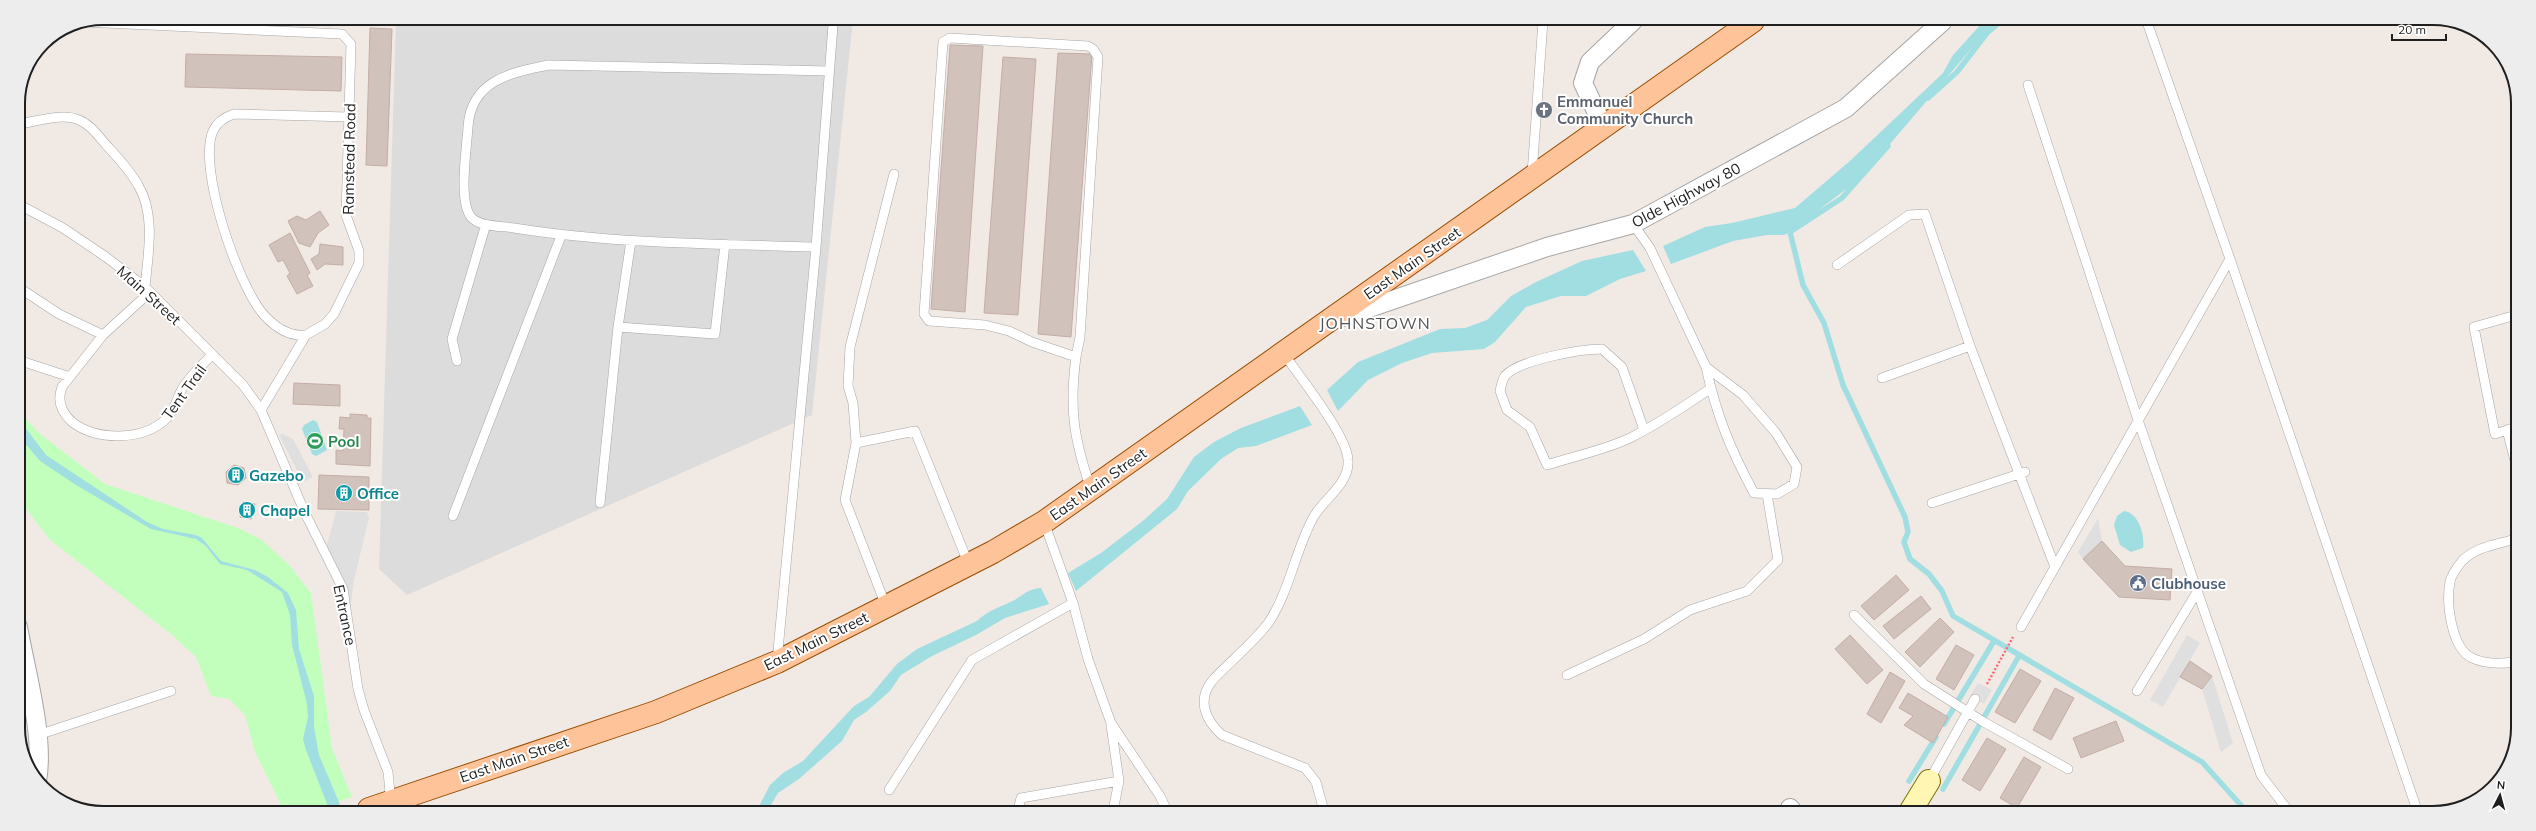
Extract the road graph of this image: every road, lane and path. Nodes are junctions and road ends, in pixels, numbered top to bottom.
1 (136, 25) edge
2 (832, 25) edge
3 (1543, 25) edge
4 (1629, 25) edge
5 (1746, 25) edge
6 (1939, 25) edge
7 (2148, 25) edge
8 (830, 71) junction
9 (2028, 86) dead end
10 (349, 117) junction
11 (25, 123) edge
12 (1604, 128) junction
13 (894, 174) dead end
14 (1532, 179) junction
15 (25, 208) edge
16 (486, 224) junction
17 (1633, 224) junction
18 (561, 236) junction
19 (631, 241) junction
20 (725, 244) junction
21 (816, 247) junction
22 (2230, 258) junction
23 (1837, 265) dead end
24 (147, 290) junction
25 (25, 292) edge
26 (2511, 316) edge
27 (1325, 323) junction
28 (618, 327) junction
29 (103, 335) junction
30 (306, 335) junction
31 (1970, 346) junction
32 (1284, 354) junction
33 (212, 355) junction
34 (1076, 357) junction
35 (456, 361) dead end
36 (25, 362) edge
37 (1706, 367) junction
38 (70, 377) junction
39 (1882, 378) dead end
40 (1710, 388) junction
41 (261, 410) junction
42 (2138, 420) junction
43 (2511, 428) edge
44 (1644, 430) junction
45 (856, 443) junction
46 (2021, 473) junction
47 (1091, 489) junction
48 (1767, 494) junction
49 (600, 503) dead end
50 (1932, 503) dead end
51 (454, 516) dead end
52 (1044, 522) junction
53 (2511, 540) edge
54 (969, 565) junction
55 (2055, 567) junction
56 (2197, 592) junction
57 (1074, 603) junction
58 (886, 607) junction
59 (1854, 615) dead end
60 (2018, 631) joint
61 (777, 662) junction
62 (2511, 662) edge
63 (25, 665) edge
64 (1567, 675) dead end
65 (1987, 684) dead end
66 (171, 691) dead end
67 (2137, 692) dead end
68 (1976, 699) dead end
69 (1968, 712) junction
70 (1111, 723) junction
71 (38, 735) junction
72 (2068, 769) dead end
73 (39, 772) edge
74 (389, 777) junction
75 (1119, 781) junction
76 (1929, 781) joint
77 (889, 790) dead end
78 (415, 793) junction
79 (377, 806) edge
80 (379, 806) edge
81 (1019, 806) edge
82 (1114, 806) edge
83 (1165, 806) edge
84 (1323, 806) edge
85 (1914, 806) edge
86 (2285, 806) edge
87 (2416, 806) edge

1 - 10 lane, Ramstead Road
2 - 8 lane
3 - 14 lane
4 - 12 street
5 - 12 main road, East Main Street
6 - 17 street, Olde Highway 80
7 - 22 lane
8 - 16 lane
8 - 21 lane
9 - 42 lane
10 - 30 lane, Ramstead Road
10 - 30 lane
11 - 24 lane
12 - 14 main road, East Main Street
13 - 45 lane
14 - 27 main road, East Main Street
15 - 24 lane, Main Street
16 - 18 lane
16 - 35 lane
17 - 27 street, Olde Highway 80
17 - 37 lane
18 - 19 lane
18 - 51 lane
19 - 20 lane
19 - 28 lane
20 - 21 lane
20 - 28 lane
21 - 61 lane
22 - 42 lane
22 - 87 lane
23 - 31 lane
24 - 29 lane, Tent Trail
24 - 33 lane, Main Street
25 - 29 lane
26 - 43 lane
27 - 32 main road, East Main Street
28 - 49 lane
29 - 38 lane, Tent Trail
30 - 41 lane, Ramstead Road
31 - 39 lane
31 - 46 lane
32 - 47 main road, East Main Street
32 - 84 lane
33 - 38 lane, Tent Trail
33 - 41 lane, Main Street
34 - 34 lane
34 - 47 lane
36 - 38 lane
37 - 40 lane
37 - 48 lane
40 - 44 lane
40 - 48 lane
41 - 74 lane, Entrance
42 - 55 lane
42 - 56 lane
44 - 44 lane
45 - 54 lane
45 - 58 lane
46 - 50 lane
46 - 55 lane
47 - 52 main road, East Main Street
48 - 64 lane
52 - 54 main road, East Main Street
52 - 57 lane
53 - 62 lane
54 - 58 main road, East Main Street
55 - 60 lane
56 - 67 lane
56 - 86 lane
57 - 70 lane
57 - 77 lane
58 - 61 main road, East Main Street
59 - 69 lane
60 - 65 path
61 - 78 main road, East Main Street
63 - 71 street
66 - 71 lane
68 - 69 lane
69 - 72 lane
69 - 76 lane
70 - 75 lane
70 - 83 lane
71 - 73 street
74 - 78 lane
74 - 79 lane, Entrance
75 - 81 lane
75 - 82 lane
76 - 85 street
78 - 80 main road, East Main Street

